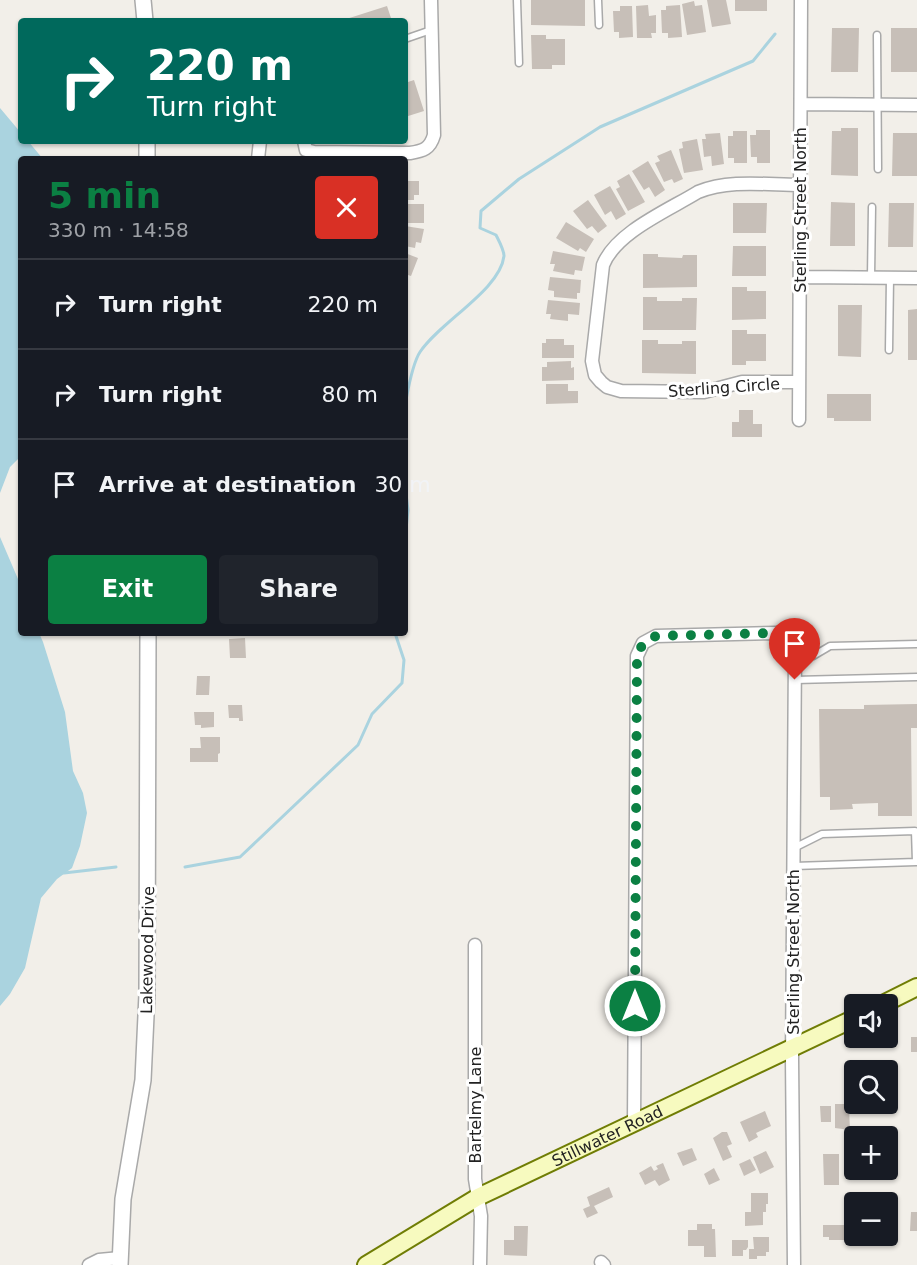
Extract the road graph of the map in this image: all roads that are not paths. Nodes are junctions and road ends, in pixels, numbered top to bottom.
1 (143, 0) edge
2 (431, 0) edge
3 (518, 0) edge
4 (598, 0) edge
5 (801, 0) edge
6 (146, 18) edge
7 (599, 25) dead end
8 (432, 29) junction
9 (877, 35) dead end
10 (408, 38) edge
11 (519, 63) dead end
12 (801, 104) junction
13 (877, 104) junction
14 (917, 105) edge
15 (304, 144) edge
16 (878, 168) dead end
17 (800, 185) junction
18 (872, 207) dead end
19 (800, 277) junction
20 (871, 278) junction
21 (890, 278) junction
22 (917, 278) edge
23 (889, 350) dead end
24 (800, 382) junction
25 (799, 420) dead end
26 (148, 636) edge
27 (917, 644) edge
28 (795, 657) junction
29 (917, 677) edge
30 (795, 680) junction
31 (916, 831) edge
32 (794, 848) junction
33 (793, 866) junction
34 (475, 945) dead end
35 (917, 987) edge
36 (898, 996) edge
37 (844, 1024) edge
38 (792, 1047) junction
39 (634, 1123) junction
40 (478, 1197) junction
41 (120, 1262) edge
42 (89, 1265) edge
43 (366, 1265) edge
44 (480, 1265) edge
45 (794, 1265) edge

1 - 6 street
2 - 8 street
3 - 11 lane
4 - 7 lane
5 - 12 street, Sterling Street North
8 - 10 lane
8 - 15 street
9 - 13 lane
12 - 13 street
12 - 17 street, Sterling Street North
13 - 14 street
13 - 16 lane
17 - 19 street, Sterling Street North
17 - 24 street, Sterling Circle
18 - 20 lane
19 - 20 street
19 - 24 street, Sterling Street North
20 - 21 street
21 - 22 street
21 - 23 lane
24 - 25 street, Sterling Street North
26 - 41 street, Lakewood Drive
27 - 28 lane
28 - 30 street, Sterling Street North
28 - 39 street, Sterling Street North
29 - 30 lane
30 - 32 street, Sterling Street North
31 - 32 lane
31 - 33 lane
32 - 33 street, Sterling Street North
33 - 38 street, Sterling Street North
34 - 40 street, Bartelmy Lane
35 - 36 main road
37 - 38 main road, Stillwater Road
38 - 39 main road, Stillwater Road
38 - 45 street, Sterling Street North
39 - 40 main road, Stillwater Road
40 - 43 main road, Stillwater Road
40 - 44 street, Bartelmy Lane
41 - 42 street

